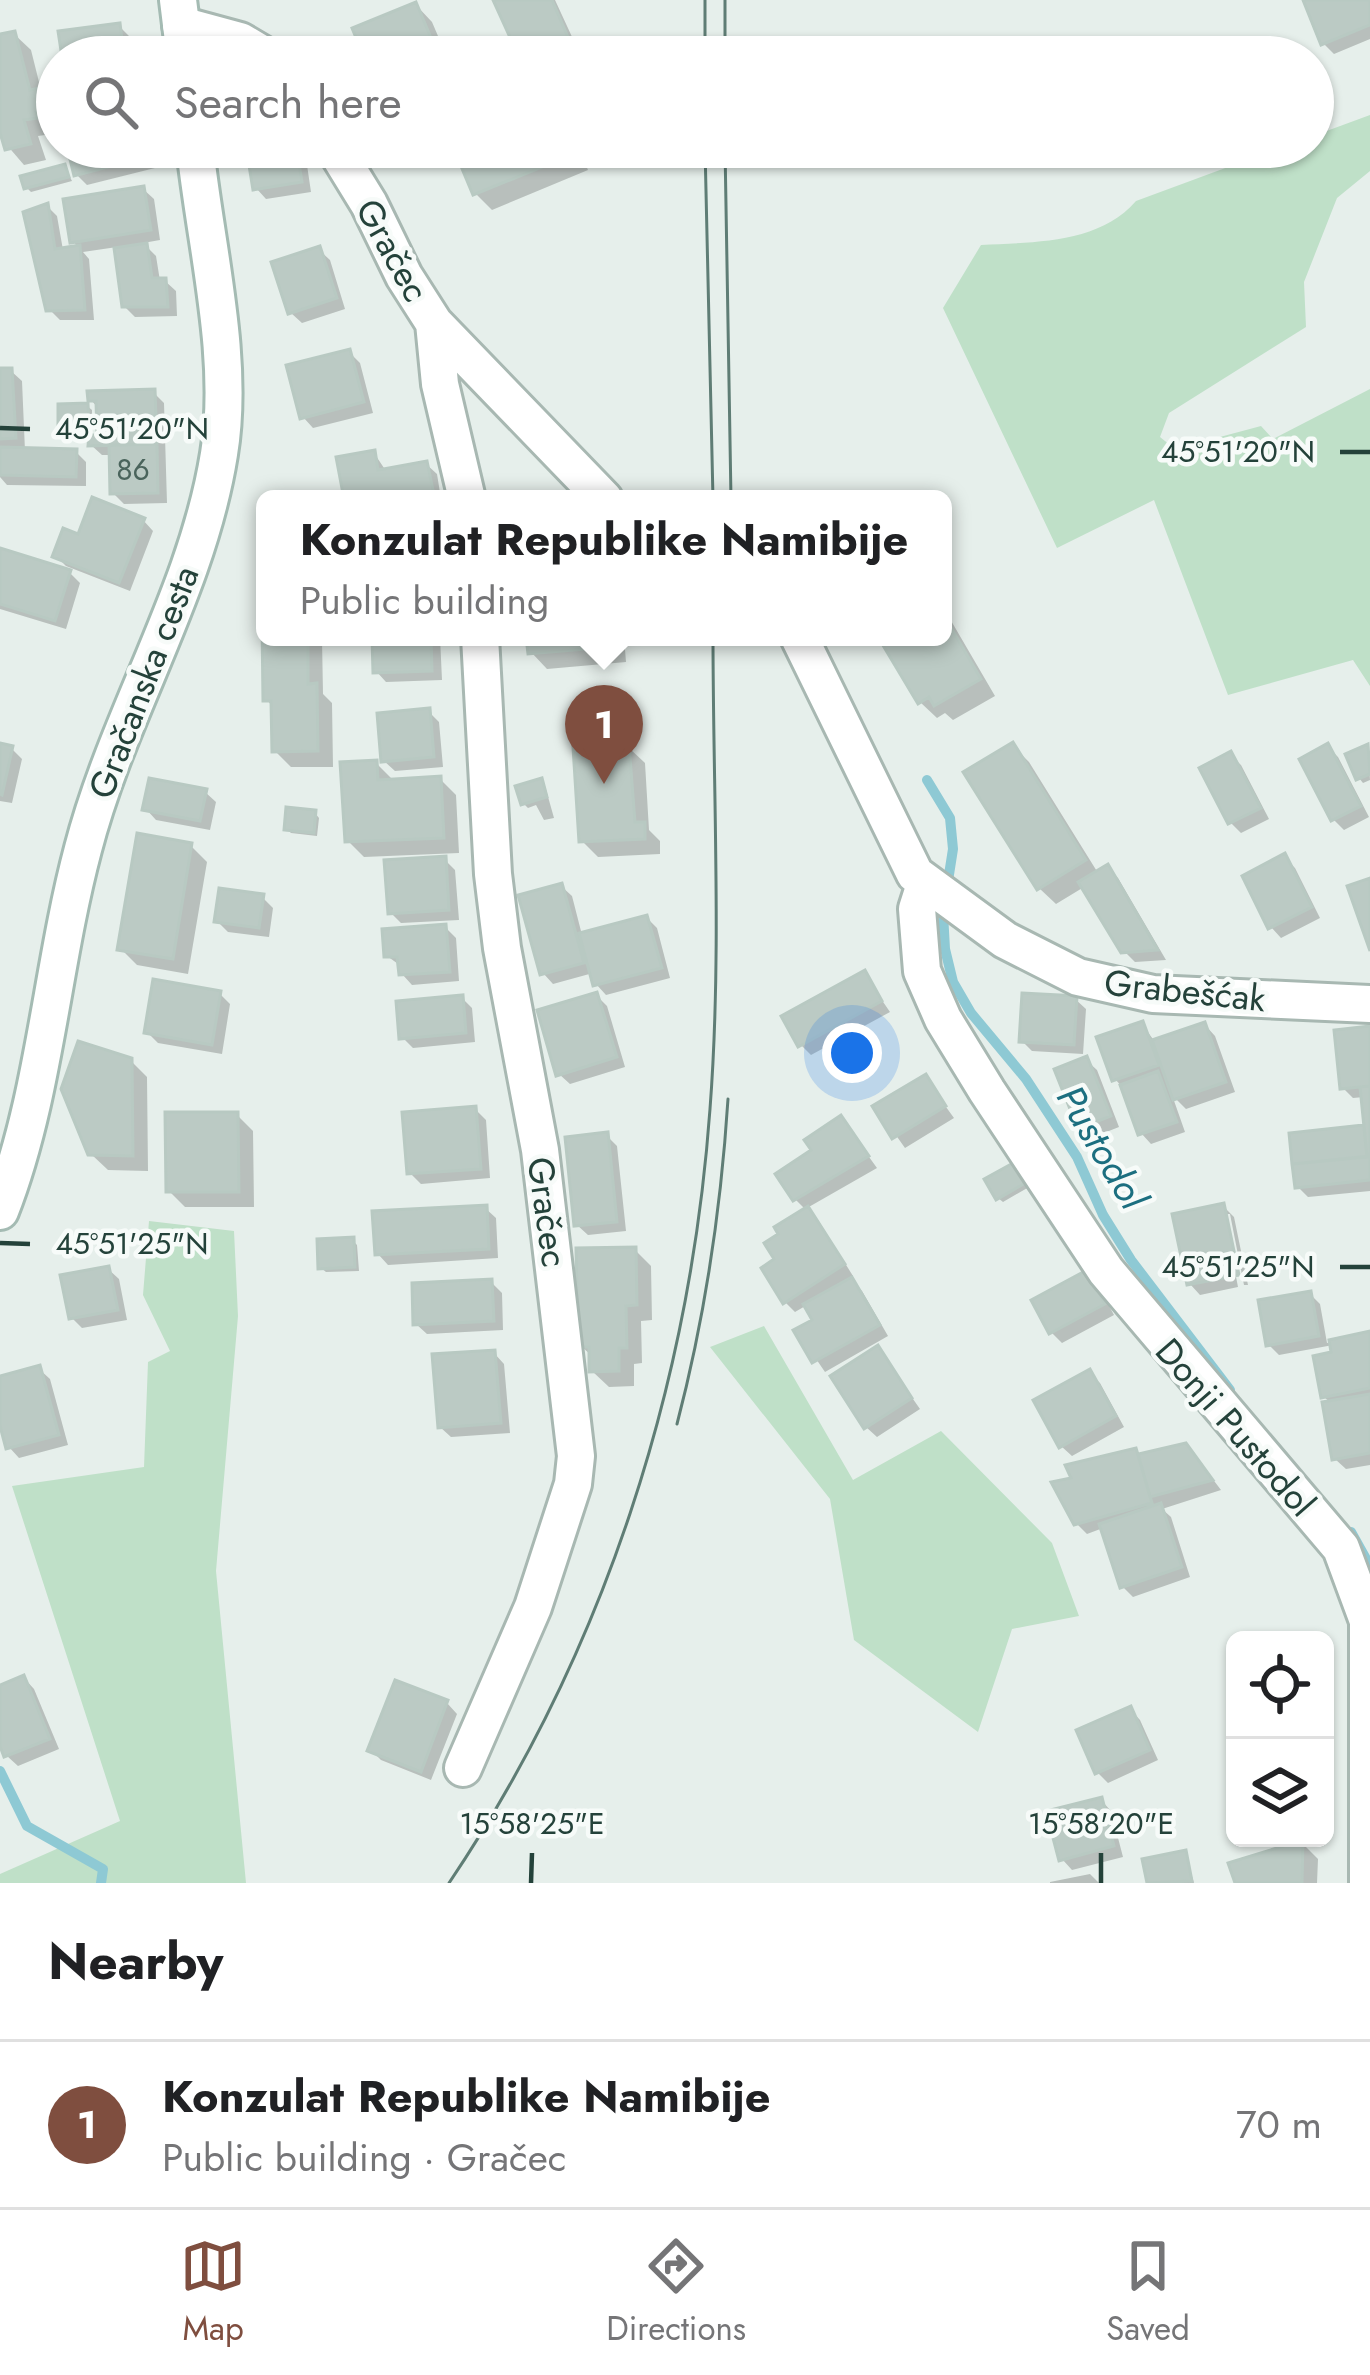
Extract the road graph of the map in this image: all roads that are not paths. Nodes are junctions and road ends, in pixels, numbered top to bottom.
1 (181, 28) edge
2 (217, 36) edge
3 (198, 168) edge
4 (347, 168) edge
5 (434, 323) junction
6 (465, 490) edge
7 (595, 490) edge
8 (481, 646) edge
9 (802, 647) edge
10 (942, 896) junction
11 (1370, 1004) edge
12 (0, 1211) edge
13 (463, 1768) dead end
14 (1368, 1883) edge

1 - 2 street
3 - 12 street, Gračanska cesta
4 - 5 street, Gračec
5 - 6 street, Gračec
5 - 7 street
8 - 13 street, Gračec
9 - 10 street, Grabešćak
10 - 11 street, Grabešćak
10 - 14 street, Donji Pustodol

